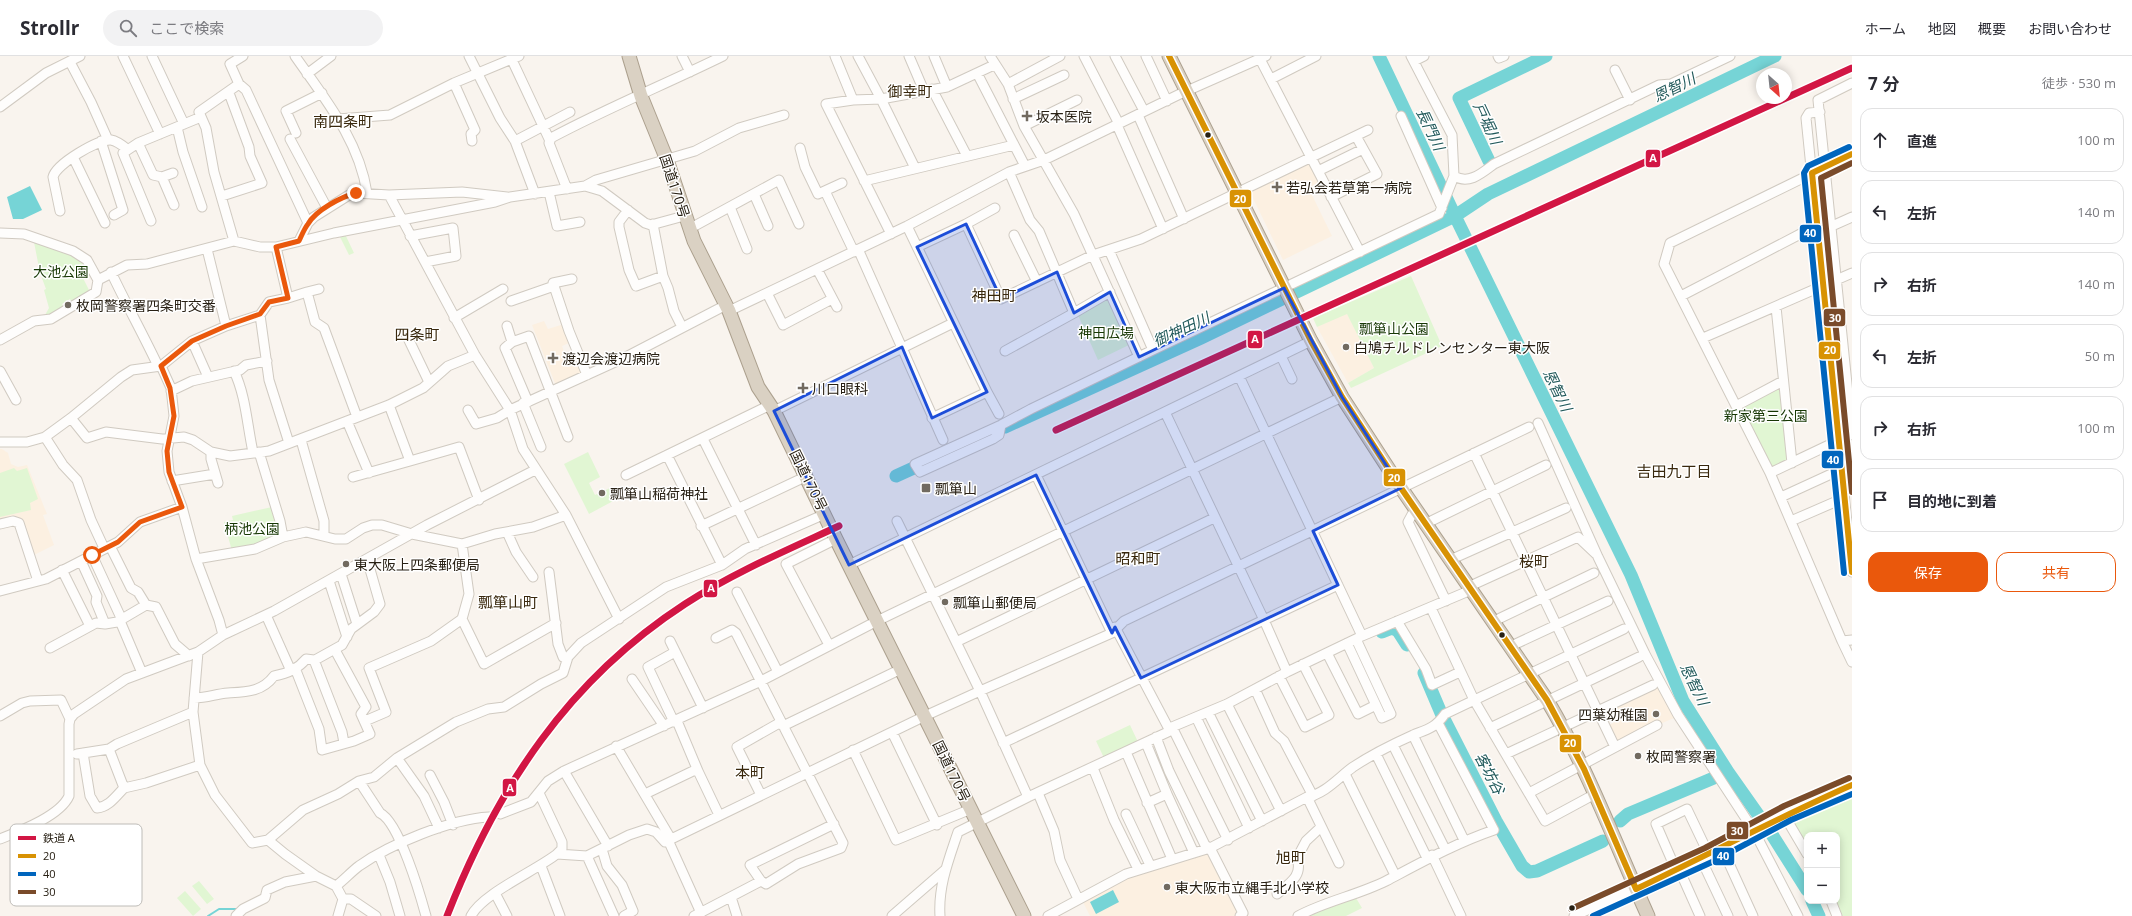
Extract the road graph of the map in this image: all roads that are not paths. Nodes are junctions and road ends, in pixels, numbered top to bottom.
1 (80, 56) edge
2 (123, 56) edge
3 (152, 56) edge
4 (243, 56) edge
5 (295, 56) edge
6 (469, 56) edge
7 (629, 56) edge
8 (682, 56) edge
9 (720, 56) edge
10 (835, 56) edge
11 (858, 56) edge
12 (909, 56) edge
13 (934, 56) edge
14 (1060, 56) edge
15 (1084, 56) edge
16 (1115, 56) edge
17 (1146, 56) edge
18 (1169, 56) edge
19 (1316, 56) edge
20 (1424, 56) edge
21 (1498, 56) edge
22 (1504, 56) edge
23 (1730, 56) edge
24 (328, 57) edge
25 (1263, 57) edge
26 (516, 58) edge
27 (1412, 58) edge
28 (992, 60) edge
29 (1248, 60) edge
30 (70, 62) junction
31 (1615, 70) dead end
32 (690, 72) junction
33 (977, 72) junction
34 (307, 74) junction
35 (479, 74) junction
36 (1064, 75) dead end
37 (1271, 80) junction
38 (1852, 82) edge
39 (454, 83) junction
40 (239, 84) junction
41 (1008, 84) junction
42 (947, 87) junction
43 (928, 90) junction
44 (1186, 91) junction
45 (229, 93) junction
46 (322, 93) junction
47 (641, 96) junction
48 (882, 99) junction
49 (854, 100) junction
50 (1013, 100) junction
51 (1077, 100) dead end
52 (1167, 100) junction
53 (1630, 100) junction
54 (0, 107) edge
55 (570, 112) dead end
56 (1820, 112) junction
57 (1141, 113) junction
58 (784, 115) dead end
59 (1400, 116) dead end
60 (201, 117) junction
61 (338, 119) junction
62 (180, 125) junction
63 (1118, 125) junction
64 (1024, 126) junction
65 (543, 127) junction
66 (1368, 130) dead end
67 (160, 134) junction
68 (1356, 136) junction
69 (105, 141) junction
70 (515, 141) junction
71 (550, 141) junction
72 (472, 142) dead end
73 (138, 144) junction
74 (1014, 146) junction
75 (800, 148) dead end
76 (127, 149) junction
77 (1364, 149) junction
78 (1852, 154) edge
79 (967, 156) junction
80 (73, 157) junction
81 (1310, 157) junction
82 (667, 160) junction
83 (1044, 160) junction
84 (1025, 166) junction
85 (1826, 166) junction
86 (914, 168) junction
87 (1318, 171) junction
88 (1009, 172) junction
89 (173, 173) dead end
90 (1812, 173) junction
91 (162, 177) junction
92 (1454, 179) junction
93 (864, 180) junction
94 (842, 183) dead end
95 (586, 186) junction
96 (567, 189) junction
97 (825, 191) junction
98 (549, 192) junction
99 (1236, 192) junction
100 (367, 193) junction
101 (535, 194) junction
102 (754, 194) junction
103 (222, 196) junction
104 (389, 196) junction
105 (510, 197) junction
106 (1331, 197) junction
107 (174, 205) dead end
108 (1443, 206) junction
109 (202, 207) dead end
110 (730, 207) junction
111 (327, 208) junction
112 (995, 208) dead end
113 (628, 210) junction
114 (60, 211) dead end
115 (114, 215) dead end
116 (684, 216) junction
117 (1852, 217) edge
118 (1184, 219) junction
119 (400, 220) junction
120 (151, 221) dead end
121 (580, 222) dead end
122 (105, 223) dead end
123 (308, 223) junction
124 (653, 224) junction
125 (799, 224) dead end
126 (966, 224) junction
127 (768, 226) dead end
128 (907, 226) junction
129 (1832, 226) junction
130 (1818, 228) junction
131 (689, 229) junction
132 (1163, 229) junction
133 (0, 233) edge
134 (890, 234) junction
135 (1014, 235) dead end
136 (410, 236) junction
137 (234, 241) junction
138 (299, 241) junction
139 (276, 247) junction
140 (917, 247) junction
141 (207, 249) junction
142 (747, 249) dead end
143 (1109, 250) junction
144 (856, 251) junction
145 (1360, 252) junction
146 (1093, 255) junction
147 (425, 262) junction
148 (817, 269) junction
149 (111, 272) junction
150 (1056, 272) junction
151 (1852, 272) edge
152 (663, 276) junction
153 (572, 279) dead end
154 (98, 280) junction
155 (1837, 280) junction
156 (1036, 282) junction
157 (1824, 285) junction
158 (554, 286) junction
159 (319, 289) dead end
160 (504, 289) dead end
161 (307, 292) junction
162 (1110, 292) junction
163 (767, 293) junction
164 (1287, 293) junction
165 (1681, 296) junction
166 (288, 298) junction
167 (832, 299) junction
168 (511, 301) dead end
169 (1776, 307) junction
170 (728, 308) junction
171 (837, 308) dead end
172 (1074, 313) junction
173 (260, 314) junction
174 (454, 318) junction
175 (953, 323) junction
176 (226, 326) junction
177 (507, 326) dead end
178 (682, 327) junction
179 (406, 334) dead end
180 (1703, 338) junction
181 (0, 340) edge
182 (192, 341) junction
183 (1311, 341) junction
184 (512, 342) junction
185 (902, 347) junction
186 (1153, 350) junction
187 (1005, 351) dead end
188 (475, 355) junction
189 (1281, 356) junction
190 (1139, 357) junction
191 (267, 361) junction
192 (159, 366) junction
193 (0, 371) edge
194 (234, 371) junction
195 (587, 375) junction
196 (1239, 376) junction
197 (208, 377) junction
198 (1292, 379) dead end
199 (1850, 380) edge
200 (1784, 381) junction
201 (429, 382) junction
202 (171, 391) junction
203 (549, 392) junction
204 (987, 392) junction
205 (1342, 397) junction
206 (16, 400) dead end
207 (526, 403) junction
208 (389, 404) junction
209 (1736, 406) junction
210 (768, 408) junction
211 (468, 410) dead end
212 (510, 410) junction
213 (1165, 412) junction
214 (999, 414) dead end
215 (357, 417) junction
216 (72, 418) junction
217 (932, 418) junction
218 (347, 421) junction
219 (1538, 423) dead end
220 (1529, 427) dead end
221 (1852, 433) edge
222 (1267, 434) junction
223 (45, 437) junction
224 (568, 437) dead end
225 (703, 439) junction
226 (169, 440) junction
227 (301, 440) junction
228 (943, 440) dead end
229 (1839, 440) junction
230 (0, 442) edge
231 (289, 443) junction
232 (542, 447) dead end
233 (212, 452) junction
234 (256, 452) junction
235 (1474, 453) junction
236 (667, 455) junction
237 (410, 461) junction
238 (1792, 463) junction
239 (1546, 465) dead end
240 (918, 468) dead end
241 (1193, 469) junction
242 (1842, 469) junction
243 (535, 470) junction
244 (369, 473) junction
245 (1770, 473) junction
246 (215, 474) junction
247 (626, 475) dead end
248 (1036, 475) junction
249 (807, 476) junction
250 (353, 477) dead end
251 (172, 481) junction
252 (218, 483) dead end
253 (1401, 488) junction
254 (1492, 492) junction
255 (1780, 497) junction
256 (1844, 498) junction
257 (479, 500) junction
258 (182, 507) junction
259 (738, 508) junction
260 (1566, 508) dead end
261 (1415, 509) junction
262 (826, 514) junction
263 (566, 515) junction
264 (1214, 518) junction
265 (1791, 521) junction
266 (897, 522) dead end
267 (0, 524) edge
268 (1425, 524) junction
269 (701, 526) junction
270 (1313, 531) junction
271 (507, 532) junction
272 (1063, 532) junction
273 (1512, 532) junction
274 (412, 534) junction
275 (324, 536) junction
276 (283, 537) junction
277 (904, 537) junction
278 (836, 539) junction
279 (462, 544) junction
280 (756, 545) junction
281 (107, 547) junction
282 (92, 555) junction
283 (1598, 556) junction
284 (196, 559) junction
285 (367, 560) junction
286 (1450, 560) junction
287 (1526, 560) junction
288 (81, 561) junction
289 (849, 564) junction
290 (722, 566) junction
291 (1238, 566) junction
292 (62, 570) junction
293 (549, 572) dead end
294 (1852, 572) edge
295 (1594, 573) dead end
296 (342, 574) junction
297 (533, 577) dead end
298 (1086, 580) junction
299 (38, 581) junction
300 (329, 581) junction
301 (1338, 585) junction
302 (1470, 588) junction
303 (0, 591) edge
304 (737, 592) dead end
305 (933, 594) junction
306 (1543, 597) junction
307 (1446, 601) junction
308 (1608, 601) dead end
309 (146, 605) junction
310 (1431, 608) junction
311 (266, 615) junction
312 (462, 619) junction
313 (620, 619) junction
314 (1264, 620) junction
315 (121, 621) junction
316 (877, 621) junction
317 (1397, 621) junction
318 (1492, 622) junction
319 (105, 624) junction
320 (357, 624) junction
321 (556, 624) junction
322 (1556, 625) junction
323 (90, 626) junction
324 (1624, 629) dead end
325 (1114, 630) junction
326 (223, 635) junction
327 (347, 637) junction
328 (1359, 637) junction
329 (716, 638) dead end
330 (1852, 640) edge
331 (670, 641) dead end
332 (1842, 641) junction
333 (956, 642) junction
334 (1347, 643) junction
335 (829, 645) junction
336 (1509, 647) junction
337 (50, 648) dead end
338 (335, 650) junction
339 (675, 652) junction
340 (1327, 653) junction
341 (194, 654) junction
342 (1570, 655) junction
343 (568, 657) junction
344 (1639, 657) dead end
345 (315, 660) junction
346 (1852, 662) edge
347 (1303, 664) junction
348 (293, 669) junction
349 (901, 669) junction
350 (778, 672) junction
351 (1460, 672) junction
352 (142, 673) junction
353 (1283, 674) junction
354 (1529, 674) junction
355 (1141, 678) junction
356 (632, 679) dead end
357 (759, 682) junction
358 (1584, 683) junction
359 (1653, 685) dead end
360 (1254, 689) junction
361 (980, 691) junction
362 (194, 698) junction
363 (1474, 700) junction
364 (1547, 700) junction
365 (1228, 704) junction
366 (1376, 705) junction
367 (703, 708) junction
368 (193, 712) junction
369 (1208, 712) junction
370 (1598, 712) junction
371 (0, 716) edge
372 (925, 716) junction
373 (1196, 717) junction
374 (70, 719) junction
375 (365, 721) junction
376 (676, 721) junction
377 (1438, 723) junction
378 (782, 724) junction
379 (1657, 725) dead end
380 (664, 726) junction
381 (1490, 728) junction
382 (1564, 728) junction
383 (1171, 729) junction
384 (892, 732) junction
385 (1413, 735) junction
386 (1156, 737) junction
387 (1146, 742) junction
388 (344, 743) junction
389 (1003, 743) junction
390 (1393, 745) junction
391 (616, 746) junction
392 (1615, 747) junction
393 (109, 749) junction
394 (853, 750) junction
395 (1126, 752) junction
396 (83, 753) junction
397 (1376, 754) junction
398 (1506, 754) junction
399 (70, 755) junction
400 (397, 758) junction
401 (1582, 764) junction
402 (200, 765) junction
403 (1093, 768) junction
404 (564, 771) junction
405 (698, 771) junction
406 (808, 773) junction
407 (1345, 774) junction
408 (430, 775) dead end
409 (359, 781) junction
410 (1852, 785) edge
411 (124, 788) junction
412 (539, 793) junction
413 (1038, 793) junction
414 (1529, 793) junction
415 (645, 794) junction
416 (1167, 794) junction
417 (1596, 794) junction
418 (761, 795) junction
419 (1028, 797) junction
420 (1310, 797) junction
421 (1146, 803) junction
422 (971, 809) junction
423 (1281, 811) junction
424 (500, 814) dead end
425 (1126, 814) dead end
426 (719, 815) junction
427 (1782, 816) junction
428 (489, 817) dead end
429 (1262, 821) junction
430 (978, 822) junction
431 (33, 824) edge
432 (453, 824) junction
433 (834, 824) junction
434 (937, 824) junction
435 (1321, 827) junction
436 (439, 828) junction
437 (1249, 828) junction
438 (1755, 830) junction
439 (10, 834) edge
440 (0, 839) edge
441 (268, 840) junction
442 (670, 840) junction
443 (1228, 840) junction
444 (1464, 840) junction
445 (401, 843) junction
446 (605, 847) junction
447 (1210, 848) junction
448 (1722, 848) junction
449 (1445, 849) junction
450 (1804, 849) edge
451 (1194, 853) junction
452 (557, 854) junction
453 (379, 856) junction
454 (587, 856) junction
455 (1429, 857) junction
456 (1705, 857) junction
457 (1172, 859) junction
458 (1340, 863) dead end
459 (1150, 865) junction
460 (541, 866) junction
461 (1138, 869) junction
462 (945, 870) junction
463 (1678, 870) junction
464 (1395, 875) junction
465 (316, 876) junction
466 (761, 881) junction
467 (336, 886) junction
468 (1636, 888) junction
469 (495, 893) junction
470 (1277, 894) dead end
471 (731, 896) junction
472 (343, 899) junction
473 (1078, 899) junction
474 (1832, 904) edge
475 (697, 914) edge
476 (471, 915) edge
477 (236, 916) edge
478 (338, 916) edge
479 (376, 916) edge
480 (400, 916) edge
481 (426, 916) edge
482 (507, 916) edge
483 (560, 916) edge
484 (614, 916) edge
485 (624, 916) edge
486 (737, 916) edge
487 (892, 916) edge
488 (940, 916) edge
489 (1024, 916) edge
490 (1048, 916) edge
491 (1240, 916) edge
492 (1298, 916) edge
493 (1461, 916) edge
494 (1574, 916) edge
495 (1648, 916) edge
496 (1700, 916) edge
497 (1728, 916) edge
498 (1753, 916) edge
499 (1798, 916) edge
500 (1837, 916) edge

1 - 30 street
2 - 67 street
3 - 62 street
4 - 40 street
5 - 34 street
6 - 35 street
7 - 47 highway, 国道170号
8 - 32 street
9 - 32 street
10 - 49 street
11 - 48 street
12 - 43 street
13 - 42 street
14 - 41 street
15 - 63 street
16 - 57 street
17 - 52 street
18 - 44 highway
19 - 37 street
20 - 27 street
21 - 22 street
23 - 53 street
24 - 34 street
25 - 29 street
25 - 37 street
26 - 35 street
26 - 65 street
27 - 92 street
28 - 33 street
28 - 41 street
29 - 44 street
30 - 54 street
30 - 69 street
31 - 53 street
32 - 47 street
33 - 42 street
33 - 74 street
34 - 46 street
35 - 39 street
35 - 70 street
36 - 50 street
37 - 81 street
38 - 56 street
39 - 61 street
39 - 72 street
40 - 45 street
40 - 123 street
41 - 50 street
42 - 43 street
43 - 48 street
43 - 79 street
44 - 52 street
44 - 99 highway
45 - 60 street
45 - 103 street
46 - 61 street
46 - 111 street
47 - 71 street
47 - 82 highway, 国道170号
48 - 49 street
48 - 86 street
49 - 93 street
50 - 64 street
51 - 64 street
52 - 57 street
53 - 92 street
55 - 65 street
56 - 85 street
56 - 90 street
57 - 63 street
57 - 118 street
58 - 82 street
59 - 108 street
60 - 62 street
60 - 103 street
61 - 100 street
62 - 67 street
62 - 109 street
63 - 83 street
63 - 132 street
64 - 83 street
65 - 70 street
65 - 71 street
66 - 68 street
67 - 73 street
68 - 77 street
68 - 81 street
69 - 76 street
69 - 80 street
69 - 115 street
70 - 101 street
71 - 96 street
73 - 76 street
73 - 91 street
74 - 79 street
74 - 84 street
75 - 97 street
76 - 120 street
77 - 87 street
77 - 106 street
78 - 85 street
79 - 86 street
80 - 114 street
80 - 122 street
81 - 87 street
81 - 99 street
82 - 95 street
82 - 116 highway, 国道170号
83 - 84 street
83 - 146 street
84 - 88 street
85 - 90 street
85 - 129 street
86 - 93 street
87 - 106 street
88 - 128 street
88 - 150 street
89 - 91 street
90 - 130 street
90 - 165 street
91 - 107 street
92 - 108 street
93 - 134 street
94 - 97 street
95 - 96 street
95 - 113 street
96 - 98 street
97 - 144 street
98 - 101 street
98 - 121 street
99 - 118 street
99 - 164 highway
100 - 104 street
100 - 111 street
101 - 105 street
102 - 110 street
102 - 125 street
102 - 127 street
103 - 137 street
104 - 105 street
104 - 119 street
105 - 119 street
106 - 145 street
108 - 145 street
110 - 131 street
110 - 142 street
111 - 123 street
112 - 126 street
113 - 124 street
113 - 152 street
116 - 124 street
116 - 131 highway, 国道170号
117 - 129 street
118 - 132 street
119 - 136 street
119 - 138 street
123 - 138 street
124 - 152 street
126 - 140 street
126 - 156 street
128 - 134 street
128 - 140 street
129 - 155 street
130 - 157 street
130 - 165 street
131 - 170 highway, 国道170号
132 - 143 street
133 - 154 street
134 - 144 street
135 - 156 street
136 - 147 street
136 - 147 street
137 - 139 street
137 - 141 street
138 - 139 street
139 - 166 street
140 - 175 street
141 - 149 street
141 - 176 street
143 - 146 street
143 - 186 street
144 - 148 street
144 - 185 street
145 - 164 street
146 - 150 street
146 - 162 street
147 - 174 street
148 - 163 street
148 - 167 street
149 - 154 street
149 - 192 street
150 - 156 street
150 - 172 street
151 - 155 street
152 - 178 street
153 - 158 street
154 - 181 street
155 - 157 street
155 - 199 street
157 - 169 street
157 - 229 street
158 - 168 street
158 - 195 street
159 - 161 street
160 - 174 street
161 - 166 street
161 - 215 street
162 - 172 street
162 - 190 street
163 - 167 street
163 - 170 street
164 - 183 highway
164 - 186 street
165 - 180 street
166 - 173 street
167 - 171 street
169 - 180 street
169 - 200 street
170 - 178 street
170 - 210 highway, 国道170号
172 - 187 street
173 - 176 street
173 - 191 street
174 - 188 street
175 - 185 street
175 - 204 street
176 - 182 street
177 - 184 street
178 - 195 street
179 - 201 street
180 - 209 street
182 - 192 street
182 - 197 street
183 - 189 street
183 - 205 highway
184 - 203 street
184 - 207 street
185 - 210 street
185 - 217 street
186 - 190 street
188 - 201 street
188 - 212 street
189 - 196 street
189 - 198 street
190 - 240 street
191 - 194 street
191 - 231 street
192 - 202 street
192 - 216 street
193 - 206 street
194 - 197 street
194 - 234 street
195 - 203 street
196 - 213 street
196 - 222 street
197 - 202 street
199 - 221 street
200 - 209 street
200 - 238 street
201 - 208 street
202 - 226 street
203 - 207 street
203 - 224 street
204 - 214 street
204 - 217 street
205 - 222 street
205 - 253 highway
207 - 212 street
207 - 232 street
208 - 215 street
208 - 237 street
209 - 245 street
210 - 225 street
210 - 249 highway, 国道170号
211 - 212 street
212 - 243 street
213 - 241 street
213 - 248 street
215 - 218 street
216 - 223 street
216 - 226 street
217 - 228 street
218 - 227 street
218 - 244 street
219 - 283 street
220 - 235 street
221 - 229 street
222 - 241 street
222 - 270 street
223 - 230 street
223 - 281 street
225 - 236 street
225 - 259 street
226 - 233 street
226 - 251 street
227 - 231 street
227 - 275 street
229 - 238 street
229 - 242 street
231 - 234 street
233 - 234 street
233 - 246 street
234 - 276 street
235 - 253 street
235 - 254 street
236 - 247 street
236 - 269 street
237 - 244 street
237 - 257 street
238 - 245 street
239 - 254 street
241 - 264 street
241 - 272 street
242 - 255 street
242 - 256 street
243 - 257 street
243 - 263 street
244 - 250 street
245 - 255 street
246 - 251 street
246 - 252 street
248 - 272 street
248 - 277 street
249 - 259 street
249 - 262 highway, 国道170号
251 - 258 street
253 - 261 highway
253 - 270 street
254 - 268 street
254 - 273 street
255 - 265 street
256 - 265 street
256 - 294 street
257 - 274 street
258 - 281 street
258 - 284 street
259 - 269 street
259 - 280 street
260 - 273 street
261 - 268 highway
261 - 307 street
262 - 278 highway, 国道170号
262 - 280 street
263 - 271 street
263 - 313 street
264 - 291 street
264 - 298 street
265 - 332 street
266 - 277 street
267 - 299 street
268 - 286 highway
269 - 290 street
270 - 291 street
270 - 301 street
271 - 279 street
271 - 297 street
272 - 298 street
272 - 305 street
273 - 286 street
273 - 287 street
274 - 275 street
274 - 279 street
274 - 285 street
275 - 276 street
276 - 284 street
277 - 289 street
277 - 305 street
278 - 289 highway, 国道170号
278 - 335 street
279 - 312 street
280 - 290 street
281 - 282 street
281 - 309 street
282 - 288 street
282 - 315 street
283 - 287 street
283 - 438 street
284 - 326 street
285 - 296 street
285 - 320 street
286 - 302 highway
287 - 302 street
287 - 306 street
288 - 292 street
288 - 319 street
289 - 316 highway, 国道170号
290 - 313 street
291 - 314 street
291 - 325 street
292 - 299 street
292 - 323 street
293 - 321 street
295 - 306 street
296 - 300 street
296 - 320 street
298 - 325 street
298 - 333 street
299 - 303 street
300 - 311 street
300 - 327 street
301 - 314 street
301 - 328 street
302 - 307 street
302 - 318 highway
304 - 350 street
305 - 316 street
305 - 333 street
306 - 318 street
306 - 322 street
307 - 310 street
308 - 322 street
309 - 315 street
309 - 341 street
310 - 317 street
310 - 351 street
311 - 326 street
311 - 348 street
312 - 321 street
312 - 375 street
313 - 343 street
314 - 353 street
314 - 355 street
315 - 319 street
315 - 352 street
316 - 335 street
316 - 349 highway, 国道170号
317 - 328 street
317 - 351 street
318 - 336 highway
319 - 323 street
320 - 327 street
321 - 343 street
322 - 336 street
322 - 342 street
323 - 337 street
324 - 342 street
325 - 355 street
325 - 361 street
326 - 341 street
327 - 338 street
328 - 334 street
328 - 366 street
329 - 357 street
330 - 332 street
331 - 339 street
332 - 346 street
333 - 361 street
334 - 340 street
334 - 366 street
335 - 350 street
336 - 354 highway
338 - 345 street
338 - 375 street
339 - 367 street
339 - 376 street
340 - 347 street
340 - 366 street
341 - 352 street
341 - 362 street
342 - 354 street
342 - 358 street
343 - 400 street
344 - 358 street
345 - 348 street
345 - 388 street
347 - 353 street
347 - 353 street
348 - 362 street
348 - 388 street
349 - 372 highway, 国道170号
349 - 378 street
350 - 357 street
351 - 363 street
352 - 374 street
353 - 360 street
354 - 363 street
354 - 364 highway
355 - 383 street
355 - 389 street
356 - 380 street
357 - 367 street
357 - 378 street
358 - 364 street
358 - 370 street
359 - 370 street
360 - 365 street
360 - 420 street
361 - 372 street
361 - 389 street
362 - 368 street
363 - 377 street
363 - 381 street
364 - 381 street
364 - 382 highway
365 - 369 street
365 - 423 street
367 - 376 street
368 - 393 street
368 - 402 street
369 - 373 street
369 - 429 street
370 - 382 street
370 - 392 street
371 - 374 street
372 - 384 street
372 - 422 highway, 国道170号
373 - 383 street
373 - 437 street
374 - 399 street
375 - 388 street
376 - 380 street
376 - 405 street
377 - 385 street
377 - 444 street
378 - 406 street
378 - 418 street
379 - 392 street
380 - 391 street
381 - 398 street
382 - 398 street
382 - 401 highway
383 - 386 street
383 - 443 street
384 - 394 street
384 - 434 street
385 - 390 street
385 - 444 street
386 - 387 street
386 - 447 street
387 - 395 street
387 - 416 street
389 - 419 street
390 - 397 street
390 - 449 street
391 - 404 street
391 - 415 street
392 - 401 street
393 - 396 street
393 - 411 street
394 - 406 street
394 - 434 street
395 - 403 street
395 - 421 street
396 - 399 street
396 - 411 street
397 - 407 street
397 - 455 street
398 - 414 street
399 - 431 street
400 - 409 street
400 - 436 street
401 - 414 street
401 - 417 highway
402 - 411 street
402 - 441 street
403 - 413 street
403 - 461 street
404 - 412 street
404 - 446 street
405 - 415 street
405 - 426 street
406 - 418 street
406 - 433 street
407 - 420 street
407 - 464 street
408 - 432 street
409 - 441 street
409 - 445 street
410 - 427 street
412 - 424 street
412 - 452 street
413 - 419 street
413 - 473 street
414 - 417 street
415 - 442 street
416 - 421 street
416 - 451 street
417 - 468 highway
418 - 426 street
419 - 430 street
420 - 423 street
420 - 435 street
421 - 457 street
422 - 430 highway, 国道170号
422 - 434 street
423 - 429 street
425 - 459 street
426 - 442 street
427 - 438 street
427 - 450 street
428 - 432 street
429 - 437 street
430 - 462 street
430 - 489 highway, 国道170号
432 - 436 street
433 - 466 street
433 - 466 street
435 - 458 street
435 - 470 street
436 - 445 street
437 - 443 street
438 - 448 street
438 - 499 street
439 - 440 street
441 - 465 street
442 - 446 street
442 - 475 street
443 - 447 street
444 - 449 street
445 - 453 street
445 - 481 street
446 - 454 street
446 - 485 street
447 - 451 street
447 - 491 street
448 - 456 street
448 - 498 street
449 - 455 street
451 - 457 street
452 - 454 street
452 - 460 street
453 - 467 street
453 - 480 street
454 - 484 street
455 - 464 street
455 - 493 street
456 - 463 street
456 - 463 street
456 - 497 street
457 - 459 street
459 - 461 street
460 - 469 street
460 - 483 street
461 - 473 street
462 - 487 street
462 - 488 street
463 - 468 street
463 - 496 street
464 - 492 street
465 - 467 street
465 - 477 street
466 - 471 street
467 - 472 street
468 - 494 street
468 - 495 highway
469 - 476 street
469 - 482 street
471 - 475 street
471 - 486 street
472 - 478 street
472 - 479 street
473 - 490 street
474 - 500 street

